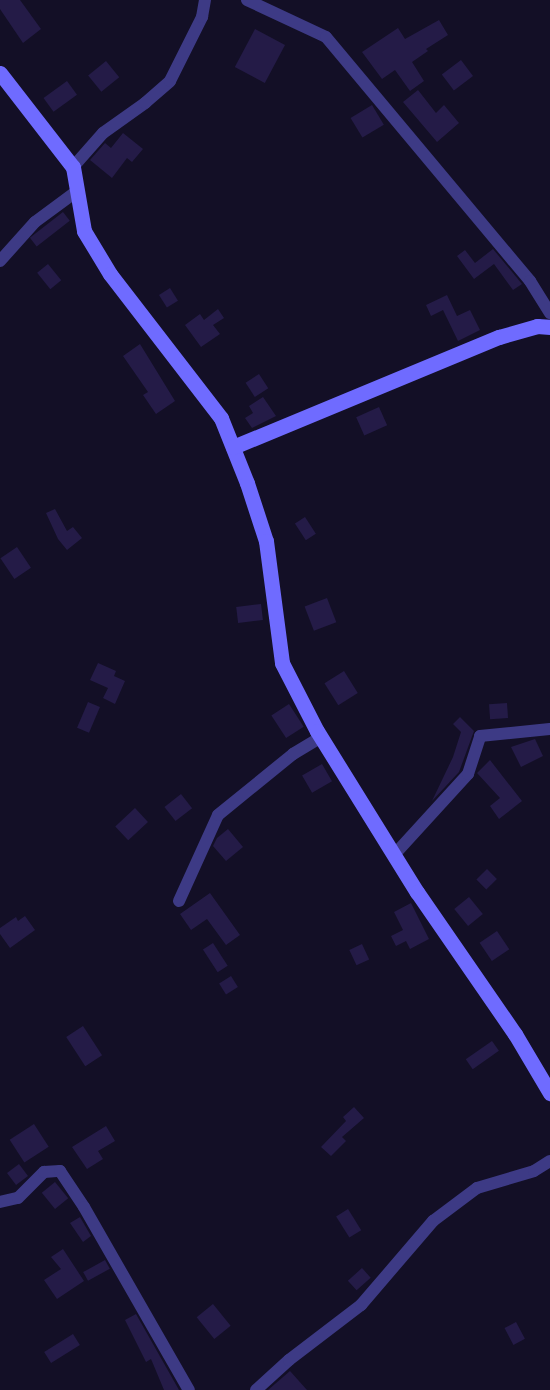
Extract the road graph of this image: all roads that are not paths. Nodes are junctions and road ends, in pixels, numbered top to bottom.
1 (205, 0) edge
2 (247, 0) edge
3 (0, 73) edge
4 (73, 167) junction
5 (77, 191) junction
6 (0, 261) edge
7 (550, 313) edge
8 (550, 327) edge
9 (232, 447) junction
10 (550, 729) edge
11 (321, 737) junction
12 (394, 855) junction
13 (179, 901) dead end
14 (550, 1093) edge
15 (550, 1161) edge
16 (0, 1202) edge
17 (189, 1390) edge
18 (256, 1390) edge

1 - 4 street
2 - 7 street
3 - 4 street
4 - 5 street
5 - 6 street
5 - 9 street
8 - 9 street
9 - 11 street
10 - 12 street
11 - 12 street
11 - 13 street
12 - 14 street
15 - 18 street
16 - 17 street

